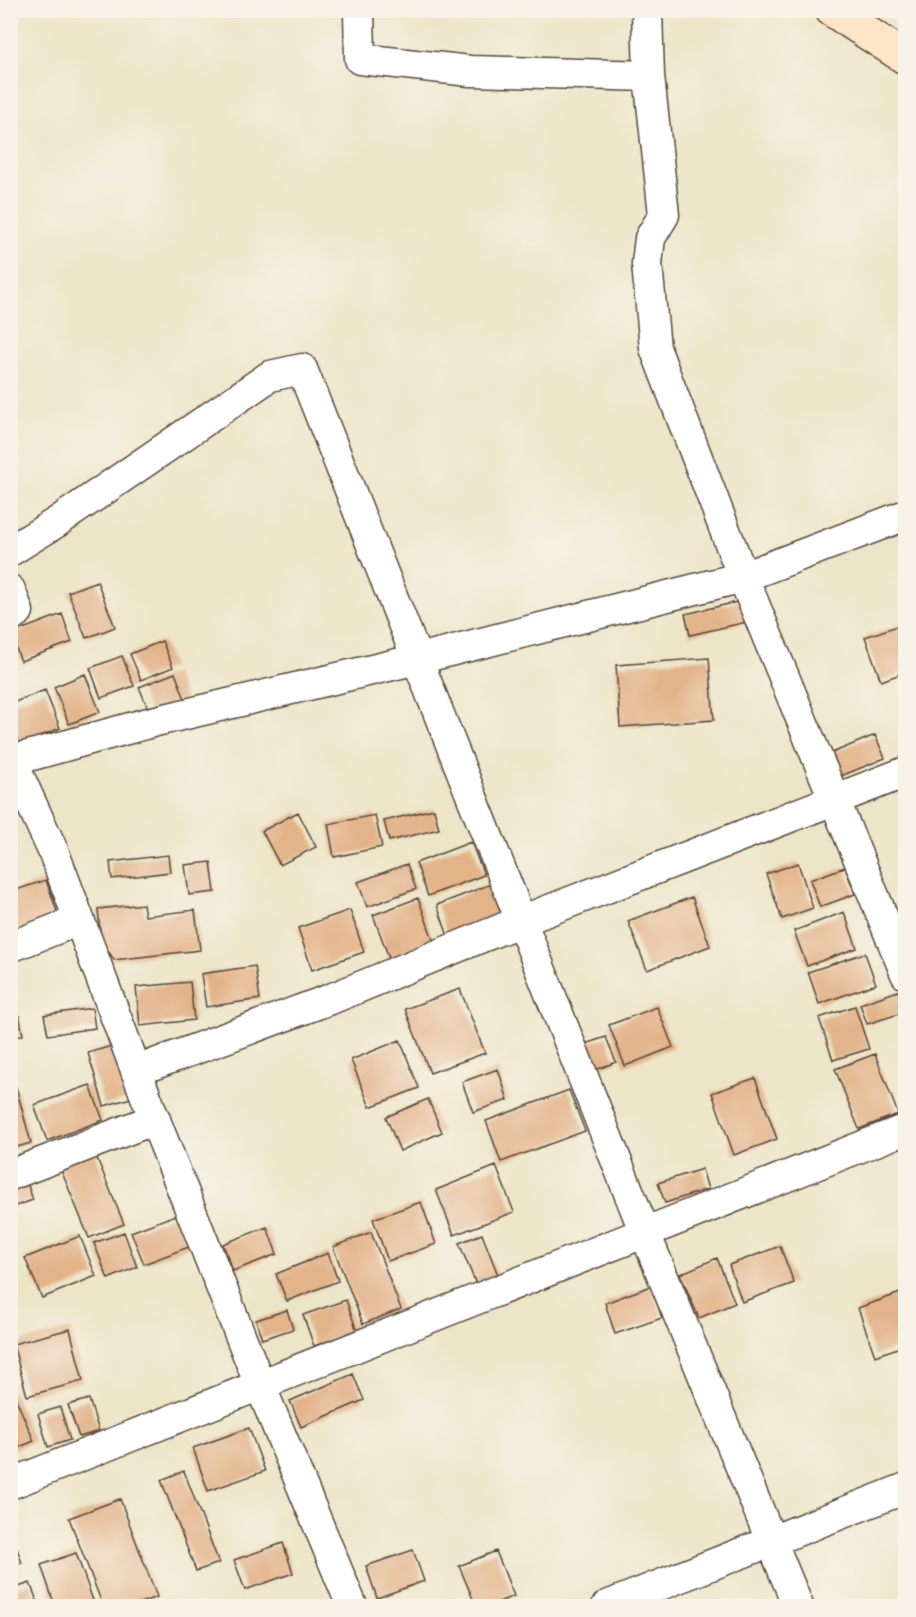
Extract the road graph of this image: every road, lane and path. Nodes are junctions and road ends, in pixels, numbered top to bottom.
1 (359, 10) edge
2 (647, 10) edge
3 (832, 10) edge
4 (906, 58) edge
5 (649, 76) junction
6 (906, 515) edge
7 (10, 551) edge
8 (743, 577) junction
9 (10, 590) edge
10 (10, 616) edge
11 (418, 660) junction
12 (11, 760) edge
13 (906, 772) edge
14 (835, 799) junction
15 (79, 920) junction
16 (521, 921) junction
17 (10, 947) edge
18 (906, 974) edge
19 (136, 1071) junction
20 (155, 1119) junction
21 (906, 1129) edge
22 (10, 1175) edge
23 (645, 1233) junction
24 (260, 1385) junction
25 (10, 1484) edge
26 (906, 1488) edge
27 (771, 1542) junction
28 (352, 1606) edge
29 (607, 1606) edge
30 (798, 1606) edge

1 - 5 street
2 - 5 street
3 - 4 main road
5 - 8 street
6 - 8 street
7 - 11 street
8 - 11 street
8 - 14 street
9 - 10 street
11 - 12 street
11 - 16 street
12 - 15 street
13 - 14 street
14 - 16 street
14 - 18 street
15 - 17 street
15 - 19 street
16 - 19 street
16 - 23 street
19 - 20 street
20 - 22 street
20 - 24 street
21 - 23 street
23 - 24 street
23 - 27 street
24 - 25 street
24 - 28 street
26 - 27 street
27 - 29 street
27 - 30 street

